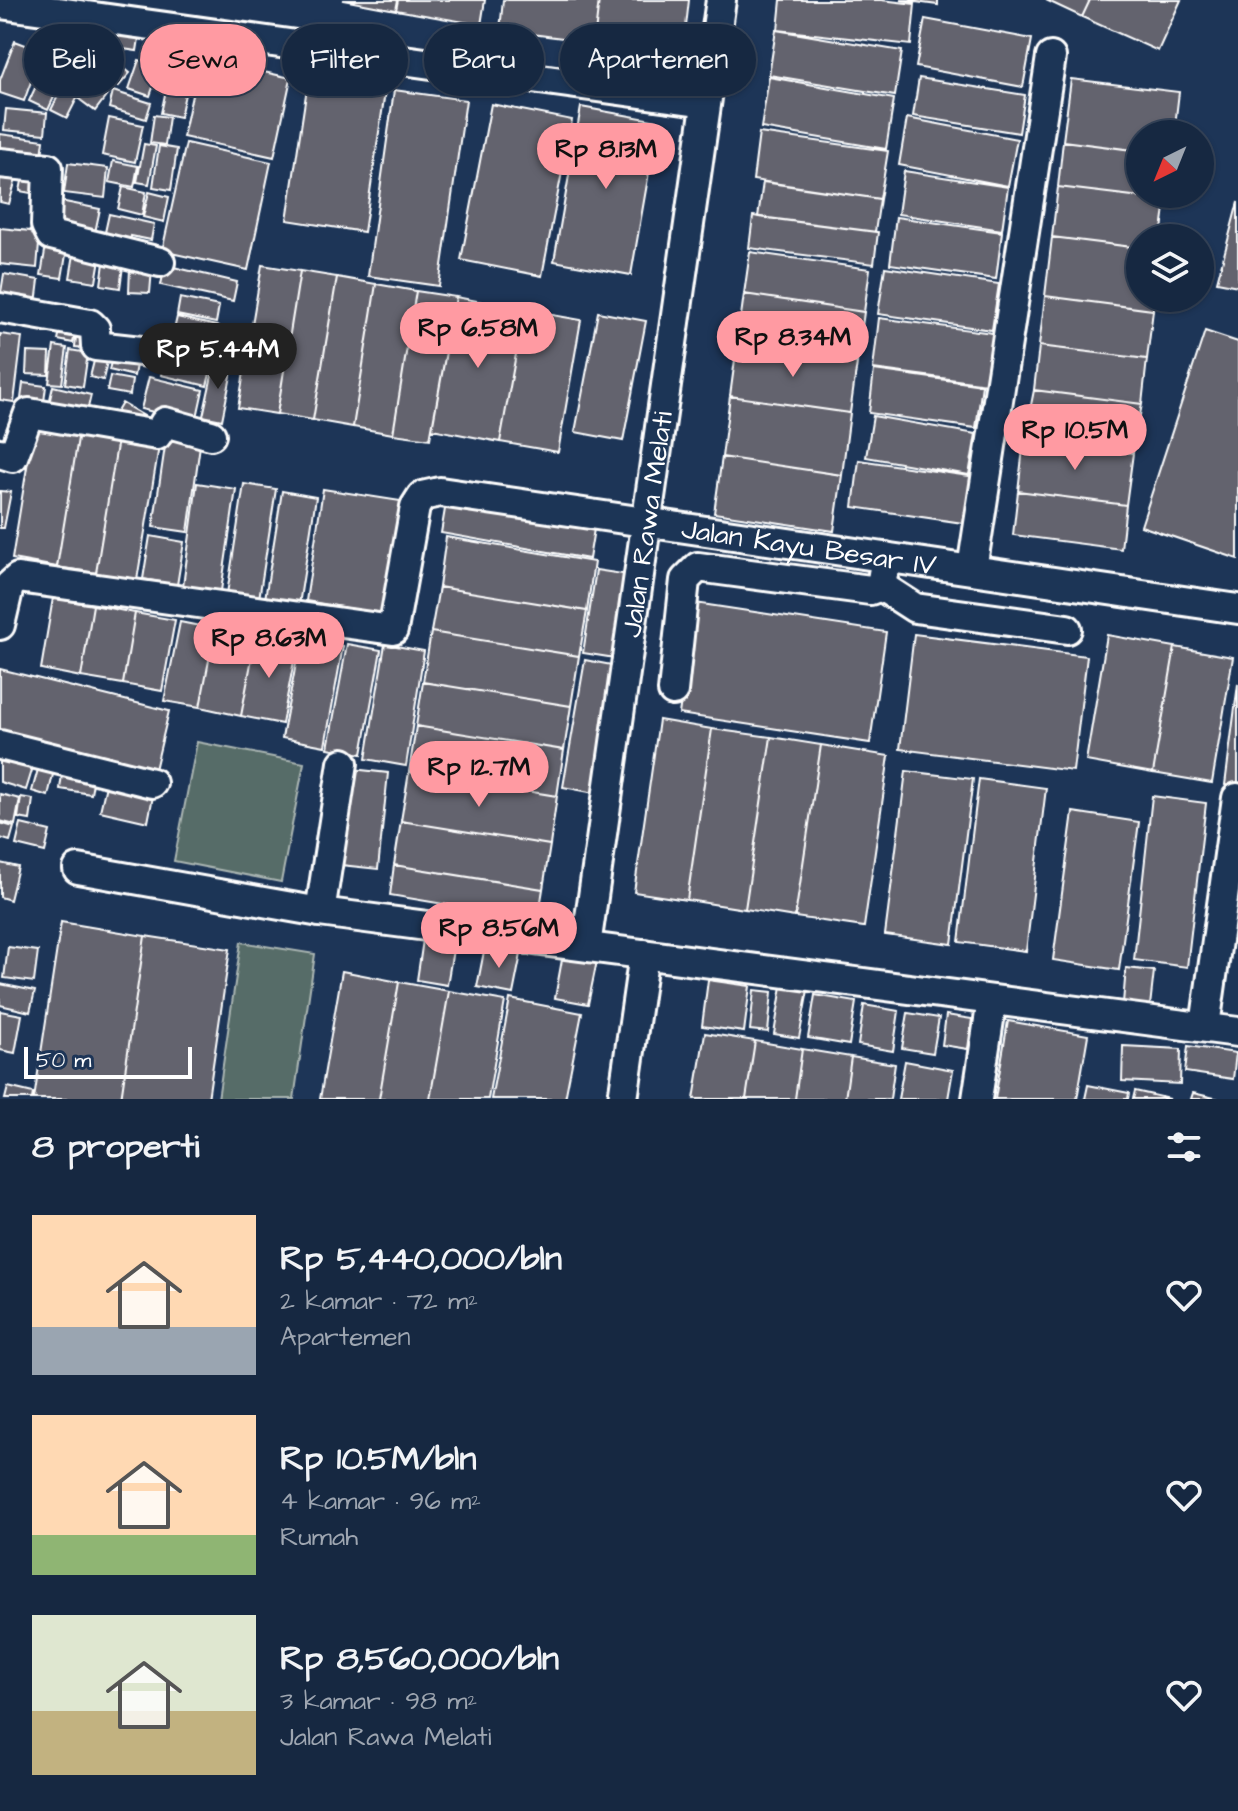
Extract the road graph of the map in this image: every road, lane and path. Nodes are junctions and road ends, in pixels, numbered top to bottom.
1 (721, 0) edge
2 (0, 4) edge
3 (1051, 57) dead end
4 (706, 102) junction
5 (0, 163) edge
6 (160, 262) dead end
7 (0, 308) edge
8 (159, 353) dead end
9 (211, 435) dead end
10 (0, 453) edge
11 (645, 521) junction
12 (886, 557) junction
13 (972, 569) junction
14 (881, 586) junction
15 (1237, 605) edge
16 (0, 625) edge
17 (1067, 629) dead end
18 (673, 691) dead end
19 (0, 745) edge
20 (343, 763) dead end
21 (152, 783) dead end
22 (1237, 798) edge
23 (78, 869) dead end
24 (320, 912) junction
25 (586, 946) junction
26 (644, 954) junction
27 (992, 1000) junction
28 (1205, 1026) junction
29 (1238, 1032) edge
30 (623, 1099) edge
31 (977, 1099) edge

1 - 4 street, Jalan Rawa Melati
2 - 4 street
3 - 13 street
4 - 11 street, Jalan Rawa Melati
5 - 6 street
7 - 8 street
9 - 10 street
11 - 12 street, Jalan Kayu Besar IV
11 - 16 street, Jalan Kayu Besar IV
11 - 25 street, Jalan Rawa Melati
12 - 13 street, Jalan Kayu Besar IV
12 - 14 street
13 - 15 street, Jalan Kayu Besar IV
14 - 17 street
14 - 18 street
19 - 21 street
20 - 24 street
22 - 28 street
23 - 24 street
24 - 25 street
25 - 26 street
26 - 27 street
26 - 30 street
27 - 28 street
27 - 31 street
28 - 29 street

